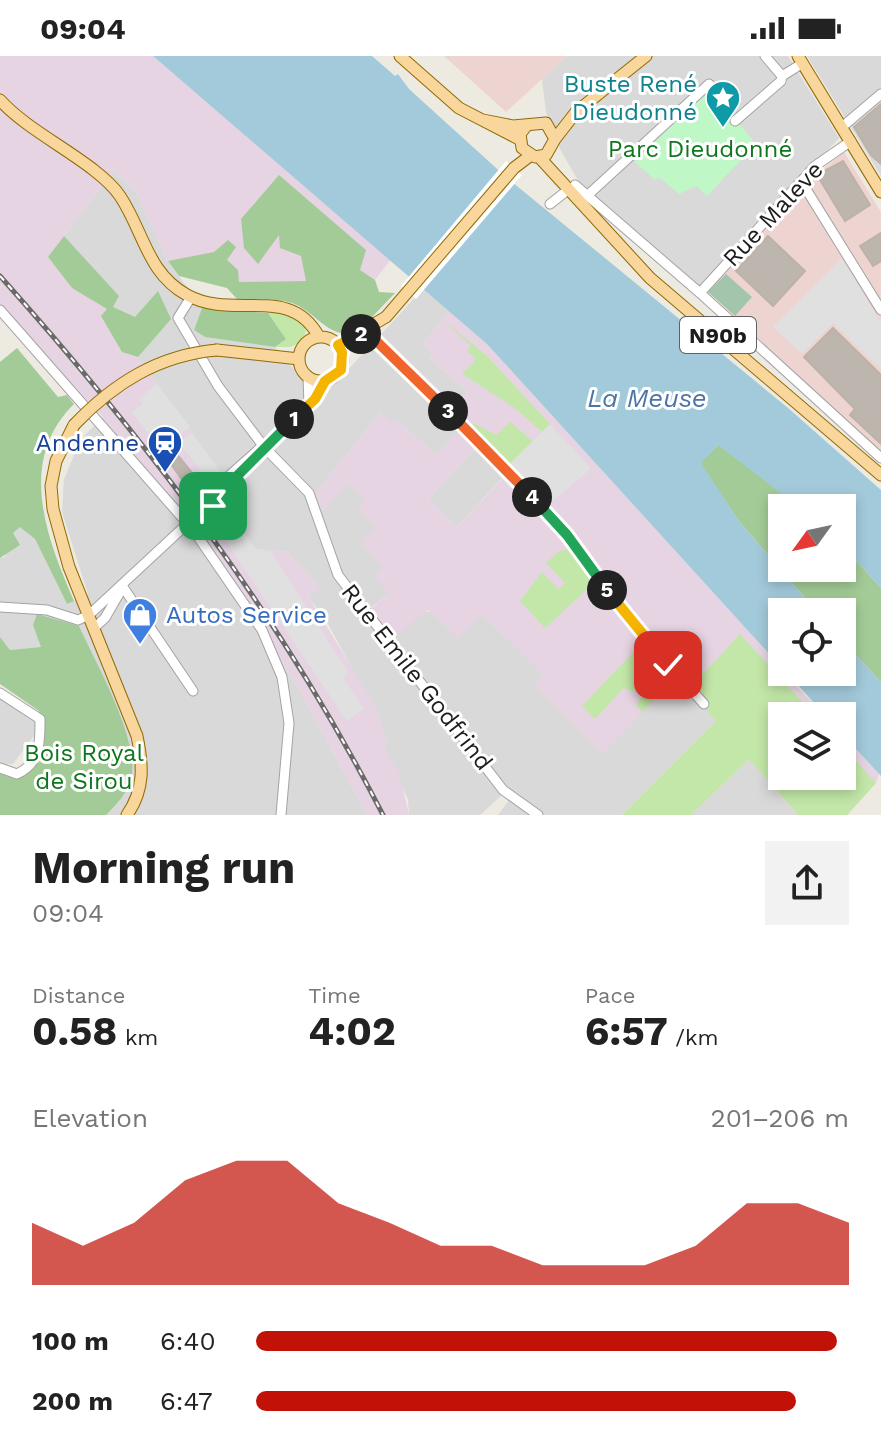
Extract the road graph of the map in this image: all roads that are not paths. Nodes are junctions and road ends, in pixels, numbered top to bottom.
1 (400, 56) edge
2 (646, 56) edge
3 (765, 56) edge
4 (800, 59) edge
5 (782, 76) junction
6 (881, 94) edge
7 (0, 100) edge
8 (728, 106) dead end
9 (576, 112) junction
10 (736, 118) dead end
11 (483, 120) junction
12 (546, 123) junction
13 (527, 125) junction
14 (842, 127) junction
15 (851, 141) junction
16 (553, 144) junction
17 (528, 150) junction
18 (801, 181) junction
19 (568, 187) junction
20 (881, 192) edge
21 (589, 194) junction
22 (550, 204) dead end
23 (700, 293) junction
24 (191, 297) junction
25 (0, 310) edge
26 (881, 310) edge
27 (366, 331) junction
28 (319, 337) junction
29 (338, 345) junction
30 (299, 359) junction
31 (308, 376) junction
32 (325, 381) junction
33 (309, 405) junction
34 (264, 447) junction
35 (881, 458) edge
36 (881, 475) edge
37 (186, 525) junction
38 (123, 587) junction
39 (0, 607) edge
40 (89, 615) junction
41 (94, 628) junction
42 (193, 691) dead end
43 (0, 693) edge
44 (704, 704) dead end
45 (0, 768) edge
46 (127, 815) edge
47 (281, 815) edge
48 (538, 815) edge

1 - 11 main road, N90b
2 - 9 main road
3 - 5 street
4 - 5 street
4 - 14 main road
5 - 10 street
6 - 14 street
7 - 24 main road
8 - 21 street
9 - 12 main road
9 - 16 main road
11 - 13 main road, N90b
11 - 17 main road, N90b
12 - 13 main road
12 - 16 main road
13 - 17 main road
14 - 15 main road
15 - 18 street, Rue Maleve
15 - 20 main road
16 - 17 main road
16 - 19 main road, N90b
17 - 19 main road, N90b
17 - 27 main road
18 - 23 street, Rue Maleve
18 - 26 street
19 - 21 street
19 - 22 street
19 - 36 main road, N90b
21 - 23 street
23 - 35 street
24 - 28 main road
24 - 34 street, Rue Emile Godfrind
25 - 37 street
27 - 29 main road
27 - 44 street
28 - 29 main road
28 - 30 main road
29 - 32 main road
30 - 31 main road
30 - 40 main road, bridge
31 - 32 main road
31 - 33 street
32 - 33 street
33 - 34 street
34 - 34 street
34 - 48 street, Rue Emile Godfrind
37 - 38 street
37 - 47 street
38 - 40 street
38 - 41 street
38 - 42 street
39 - 40 street
40 - 41 main road
41 - 46 main road
43 - 45 street

